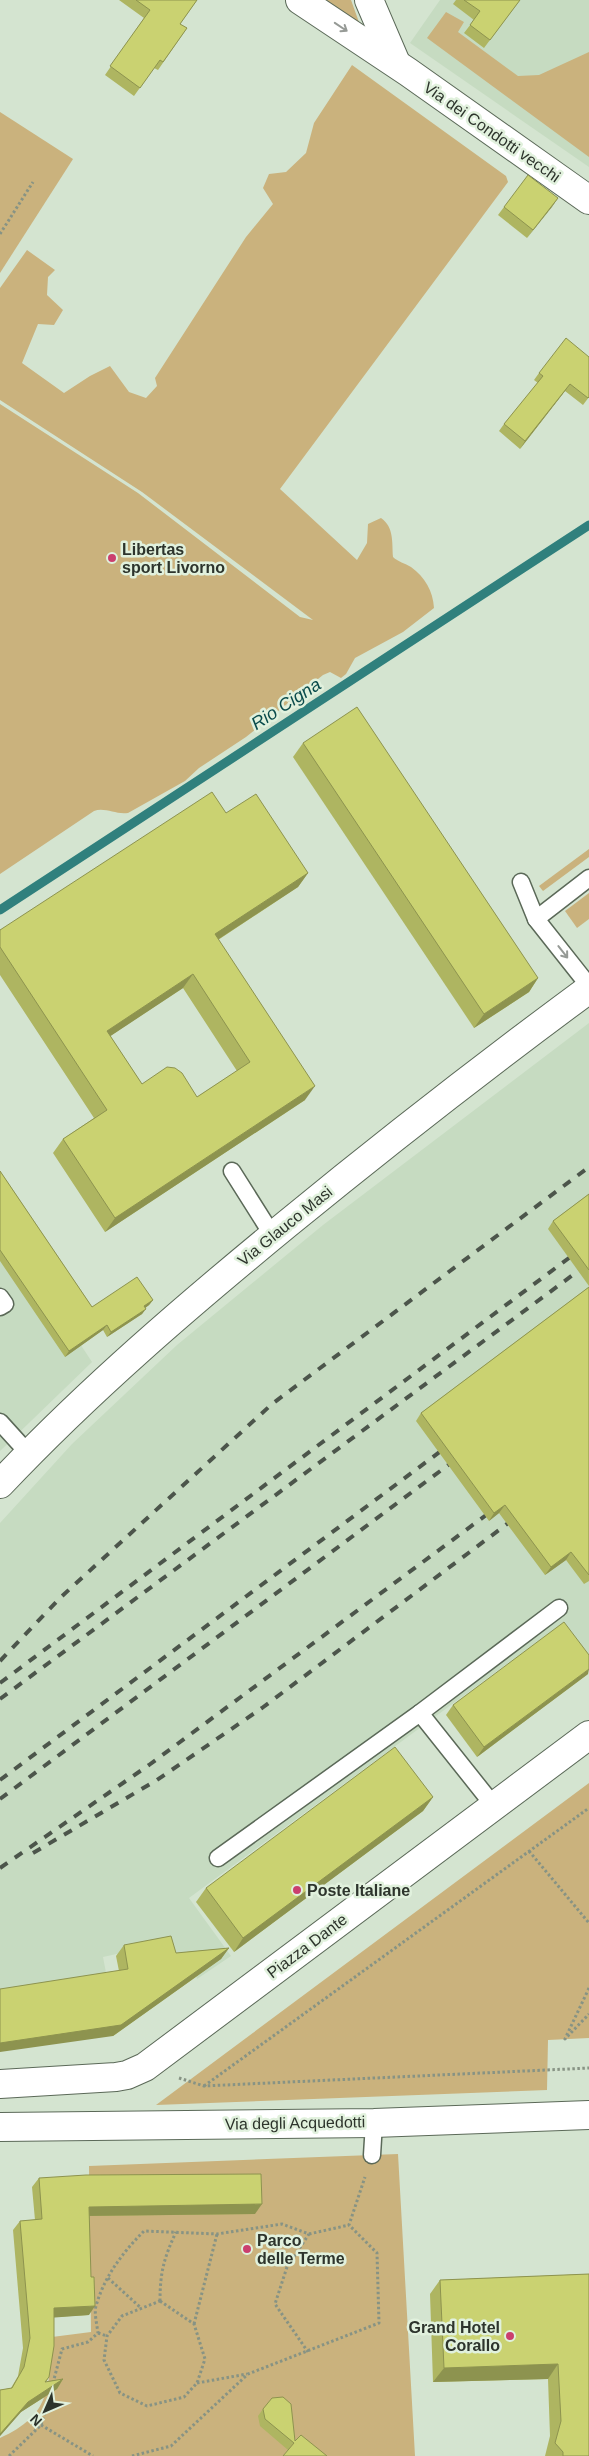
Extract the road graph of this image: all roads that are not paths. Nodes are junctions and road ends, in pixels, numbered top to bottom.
1 (300, 0) edge
2 (369, 0) edge
3 (396, 64) junction
4 (589, 200) edge
5 (589, 878) edge
6 (521, 882) dead end
7 (536, 919) junction
8 (589, 988) edge
9 (232, 1172) dead end
10 (273, 1236) junction
11 (0, 1297) edge
12 (0, 1307) edge
13 (0, 1422) edge
14 (29, 1454) junction
15 (0, 1484) edge
16 (559, 1608) dead end
17 (420, 1713) junction
18 (589, 1735) edge
19 (494, 1806) junction
20 (218, 1858) dead end
21 (0, 2084) edge
22 (589, 2115) edge
23 (374, 2123) junction
24 (0, 2127) edge
25 (372, 2155) road end

1 -> 3 street, Via dei Condotti vecchi
2 - 3 street
3 - 4 street, Via dei Condotti vecchi
5 - 7 lane
6 - 7 lane
7 -> 8 lane
8 - 10 street, Via Glauco Masi
9 - 10 lane
10 - 14 street, Via Glauco Masi
11 - 12 lane
13 - 14 lane
14 - 15 street, Via Glauco Masi
16 - 17 lane
17 - 19 lane
17 - 20 lane
18 - 19 street, Piazza Dante
19 - 21 street, Piazza Dante
22 - 23 street, Via degli Acquedotti
23 - 24 street, Via degli Acquedotti
23 - 25 lane

